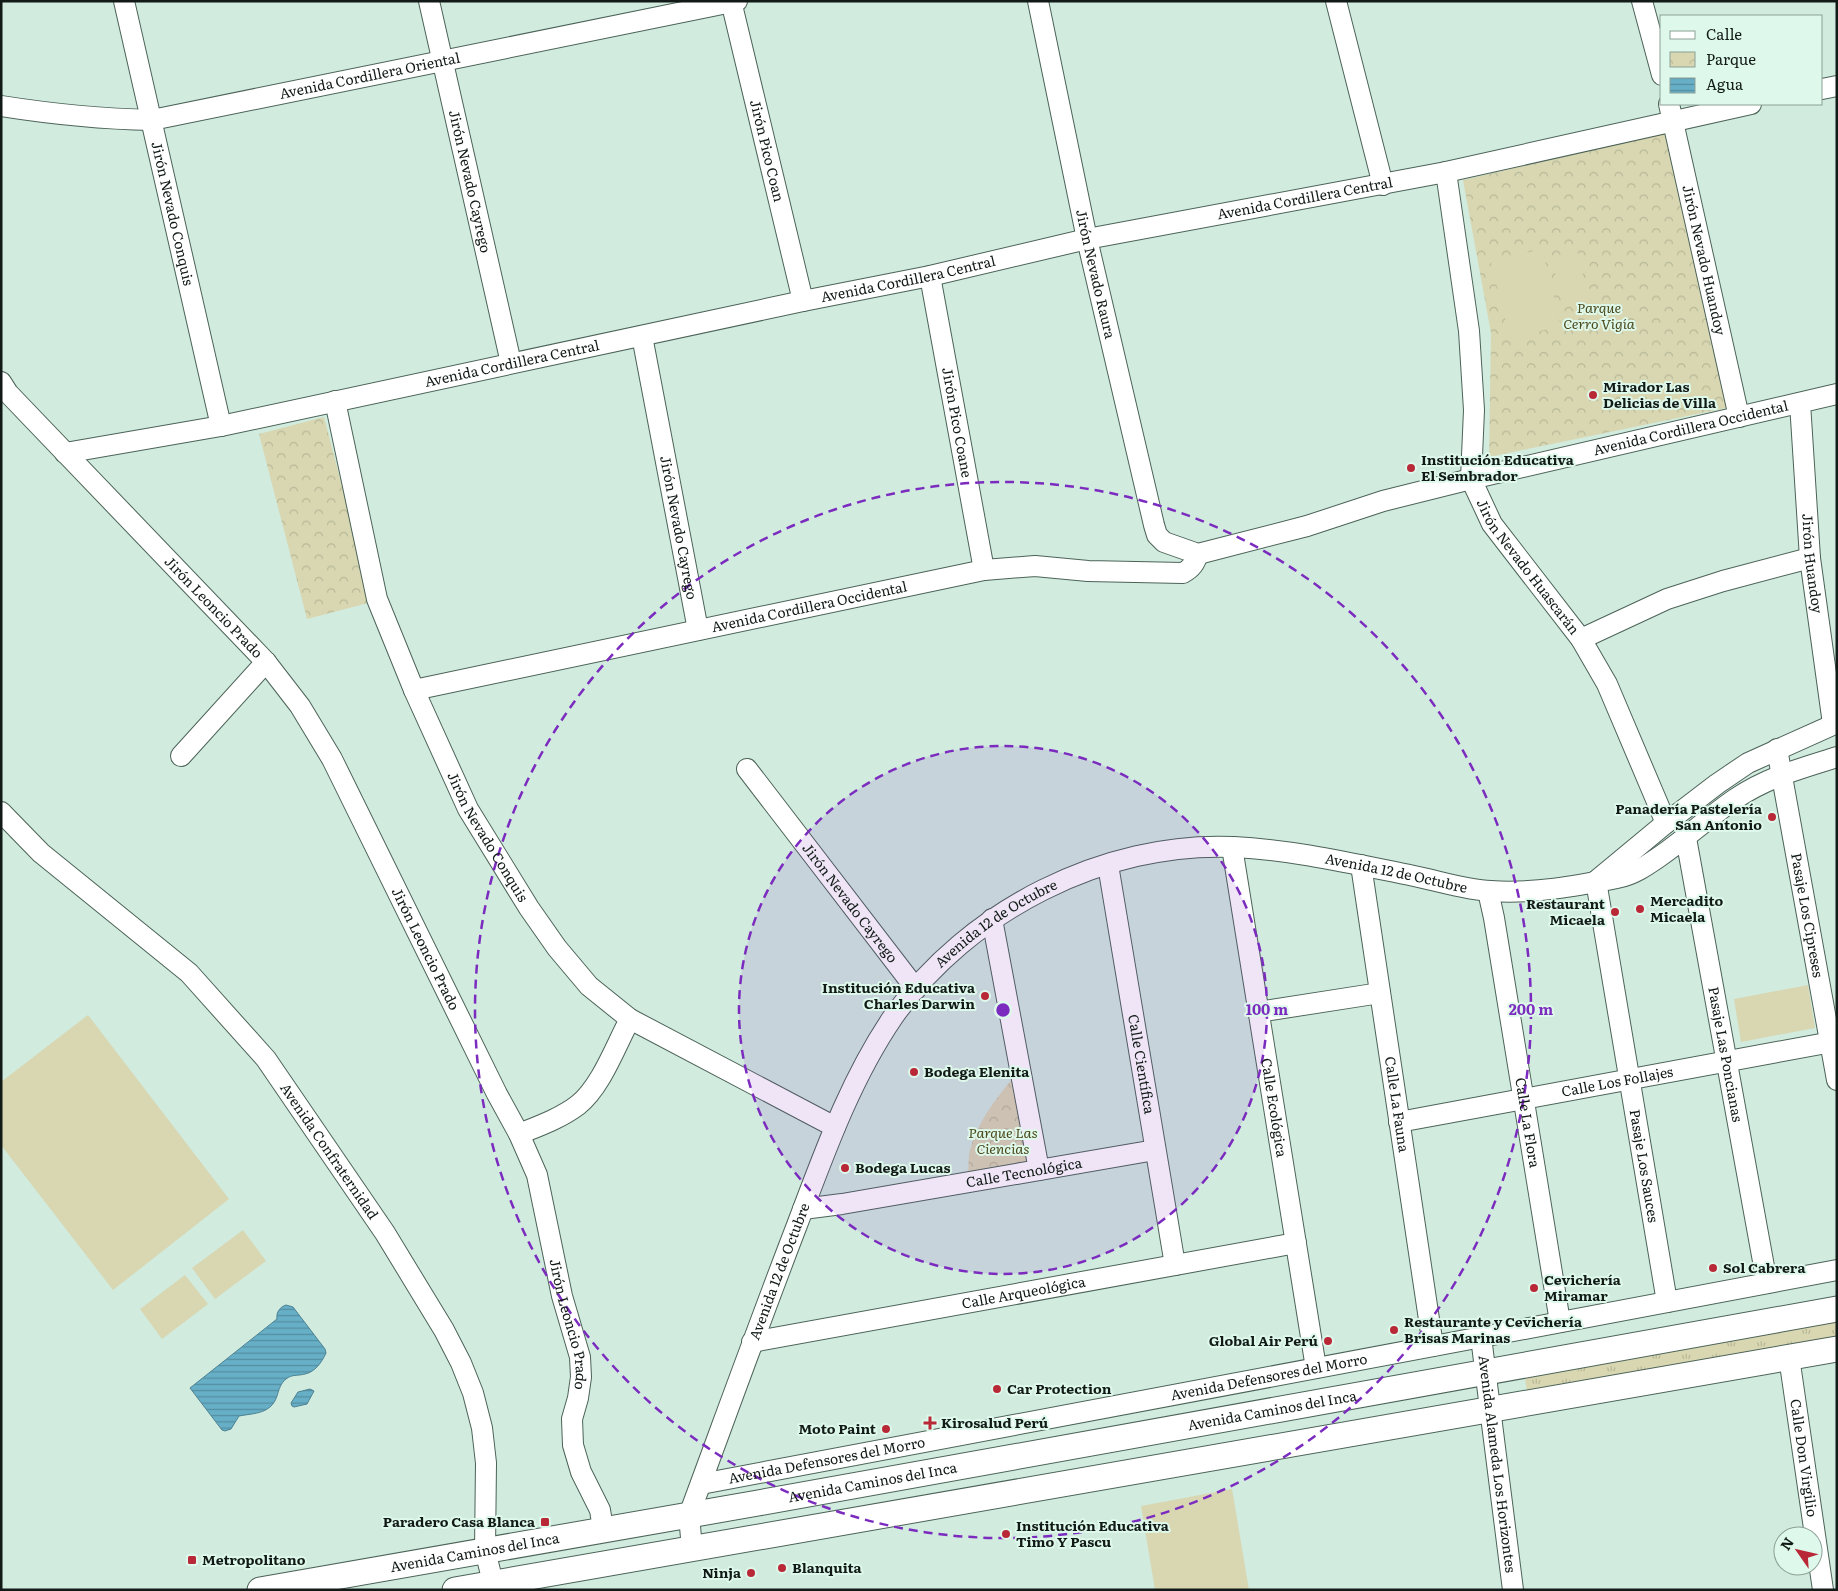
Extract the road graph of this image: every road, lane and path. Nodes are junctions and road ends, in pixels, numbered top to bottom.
1 (124, 1) edge
2 (429, 1) edge
3 (1038, 1) edge
4 (1336, 1) edge
5 (1642, 1) edge
6 (733, 2) edge
7 (444, 62) junction
8 (1660, 68) edge
9 (1837, 86) edge
10 (1823, 89) edge
11 (1741, 105) edge
12 (1, 106) edge
13 (1672, 112) edge
14 (152, 120) junction
15 (1446, 172) junction
16 (1382, 185) junction
17 (1088, 239) junction
18 (930, 276) junction
19 (803, 301) junction
20 (642, 336) junction
21 (511, 363) junction
22 (1, 382) edge
23 (1837, 394) edge
24 (335, 401) junction
25 (1800, 403) junction
26 (1739, 417) junction
27 (221, 426) junction
28 (65, 453) junction
29 (1471, 479) junction
30 (1198, 554) junction
31 (1810, 558) junction
32 (984, 570) junction
33 (698, 630) junction
34 (1581, 639) junction
35 (266, 662) junction
36 (414, 690) junction
37 (1835, 724) edge
38 (1777, 749) junction
39 (181, 756) dead end
40 (1837, 757) edge
41 (747, 769) dead end
42 (1782, 775) junction
43 (1, 812) edge
44 (1666, 823) junction
45 (1686, 838) junction
46 (1232, 847) junction
47 (1108, 865) junction
48 (1361, 865) junction
49 (1596, 881) junction
50 (1488, 891) junction
51 (992, 919) junction
52 (916, 989) junction
53 (1380, 994) junction
54 (1258, 1012) junction
55 (630, 1019) junction
56 (1833, 1042) edge
57 (1727, 1062) junction
58 (1630, 1080) junction
59 (1837, 1080) edge
60 (1523, 1100) junction
61 (1400, 1122) junction
62 (835, 1127) junction
63 (519, 1134) junction
64 (1155, 1150) junction
65 (1039, 1170) junction
66 (803, 1209) junction
67 (1296, 1243) junction
68 (1175, 1265) junction
69 (1837, 1270) edge
70 (1766, 1277) junction
71 (1667, 1302) junction
72 (1837, 1308) edge
73 (1560, 1322) junction
74 (1481, 1337) junction
75 (752, 1342) junction
76 (1433, 1346) junction
77 (1837, 1349) edge
78 (1790, 1357) junction
79 (1316, 1368) junction
80 (1486, 1372) junction
81 (1491, 1410) junction
82 (701, 1484) junction
83 (689, 1515) junction
84 (603, 1529) junction
85 (692, 1548) junction
86 (485, 1550) junction
87 (493, 1583) junction
88 (260, 1590) edge
89 (455, 1590) edge
90 (1513, 1590) edge
91 (1823, 1590) edge

1 - 14 street, Jirón Nevado Conquis
2 - 7 street, Jirón Nevado Cayrego
3 - 17 street, Jirón Nevado Raura
4 - 16 street
5 - 8 street
6 - 7 street, Avenida Cordillera Oriental
6 - 19 street, Jirón Pico Coan
7 - 14 street, Avenida Cordillera Oriental
7 - 21 street, Jirón Nevado Cayrego
9 - 10 street
11 - 13 street, Avenida Cordillera Central
12 - 14 street, Avenida Cordillera Oriental
13 - 15 street, Avenida Cordillera Central
13 - 26 street, Jirón Nevado Huandoy
14 - 27 street, Jirón Nevado Conquis
15 - 16 street, Avenida Cordillera Central
15 - 29 street, Jirón Nevado Huascarán
16 - 17 street, Avenida Cordillera Central
17 - 18 street, Avenida Cordillera Central
17 - 30 street, Jirón Nevado Raura
18 - 19 street, Avenida Cordillera Central
18 - 32 street, Jirón Pico Coane
19 - 20 street, Avenida Cordillera Central
20 - 21 street, Avenida Cordillera Central
20 - 33 street, Jirón Nevado Cayrego
21 - 24 street, Avenida Cordillera Central
22 - 28 street, Jirón Leoncio Prado
23 - 25 street, Avenida Cordillera Occidental
24 - 27 street, Avenida Cordillera Central
24 - 36 street, Jirón Nevado Conquis
25 - 26 street, Avenida Cordillera Occidental
25 - 31 street, Jirón Huandoy
26 - 29 street, Avenida Cordillera Occidental
27 - 28 street, Avenida Cordillera Central
28 - 35 street, Jirón Leoncio Prado
29 - 30 street, Avenida Cordillera Occidental
29 - 34 street, Jirón Nevado Huascarán
30 - 32 street, Avenida Cordillera Occidental
31 - 34 street
31 - 37 street, Jirón Huandoy
32 - 33 street, Avenida Cordillera Occidental
33 - 36 street, Avenida Cordillera Occidental
34 - 44 street, Jirón Nevado Huascarán
35 - 39 street
35 - 63 street, Jirón Leoncio Prado
36 - 55 street, Jirón Nevado Conquis
37 - 38 street, Avenida 12 de Octubre
38 - 42 street, Pasaje Los Cipreses
38 - 44 street, Avenida 12 de Octubre
40 - 42 street, Avenida 12 de Octubre
41 - 52 street, Jirón Nevado Cayrego
42 - 45 street, Avenida 12 de Octubre
42 - 56 street, Pasaje Los Cipreses
43 - 86 street, Avenida Confraternidad
44 - 49 street, Avenida 12 de Octubre
45 - 49 street, Avenida 12 de Octubre
45 - 57 street, Pasaje Las Poncianas
46 - 47 street, Avenida 12 de Octubre
46 - 48 street, Avenida 12 de Octubre
46 - 54 street, Calle Ecológica
47 - 51 street, Avenida 12 de Octubre
47 - 64 street, Calle Científica
48 - 50 street, Avenida 12 de Octubre
48 - 53 street, Calle La Fauna
49 - 50 street, Avenida 12 de Octubre
49 - 58 street, Pasaje Los Sauces
50 - 60 street, Calle La Flora
51 - 52 street, Avenida 12 de Octubre
51 - 65 street
52 - 62 street, Avenida 12 de Octubre
53 - 54 street
53 - 61 street, Calle La Fauna
54 - 67 street, Calle Ecológica
55 - 62 street, Jirón Nevado Conquis
55 - 63 street
56 - 57 street, Calle Los Follajes
56 - 59 street, Pasaje Los Cipreses
57 - 58 street, Calle Los Follajes
57 - 70 street, Pasaje Las Poncianas
58 - 60 street, Calle Los Follajes
58 - 71 street, Pasaje Los Sauces
60 - 61 street, Calle Los Follajes
60 - 73 street, Calle La Flora
61 - 76 street, Calle La Fauna
62 - 66 street, Avenida 12 de Octubre
63 - 84 street, Jirón Leoncio Prado
64 - 65 street, Calle Tecnológica
64 - 68 street, Calle Científica
65 - 66 street, Calle Tecnológica
66 - 75 street, Avenida 12 de Octubre
67 - 68 street, Calle Arqueológica
67 - 79 street, Calle Ecológica
68 - 75 street, Calle Arqueológica
69 - 70 street, Avenida Defensores del Morro
70 - 71 street, Avenida Defensores del Morro
71 - 73 street, Avenida Defensores del Morro
72 - 80 main road, Avenida Caminos del Inca
73 - 74 street, Avenida Defensores del Morro
74 - 76 street, Avenida Defensores del Morro
74 - 80 street, Avenida Alameda Los Horizontes
75 - 82 street, Avenida 12 de Octubre
76 - 79 street, Avenida Defensores del Morro
77 - 78 main road
78 - 81 main road
78 - 91 street, Calle Don Virgilio
79 - 82 street, Avenida Defensores del Morro
80 - 81 street, Avenida Alameda Los Horizontes
80 - 83 main road, Avenida Caminos del Inca
81 - 85 main road
81 - 90 street, Avenida Alameda Los Horizontes
82 - 83 street, Avenida 12 de Octubre
83 - 84 main road, Avenida Caminos del Inca
83 - 85 street, Avenida 12 de Octubre
84 - 86 main road, Avenida Caminos del Inca
85 - 87 main road
86 - 87 street, Avenida Confraternidad
86 - 88 main road, Avenida Caminos del Inca
87 - 89 main road

